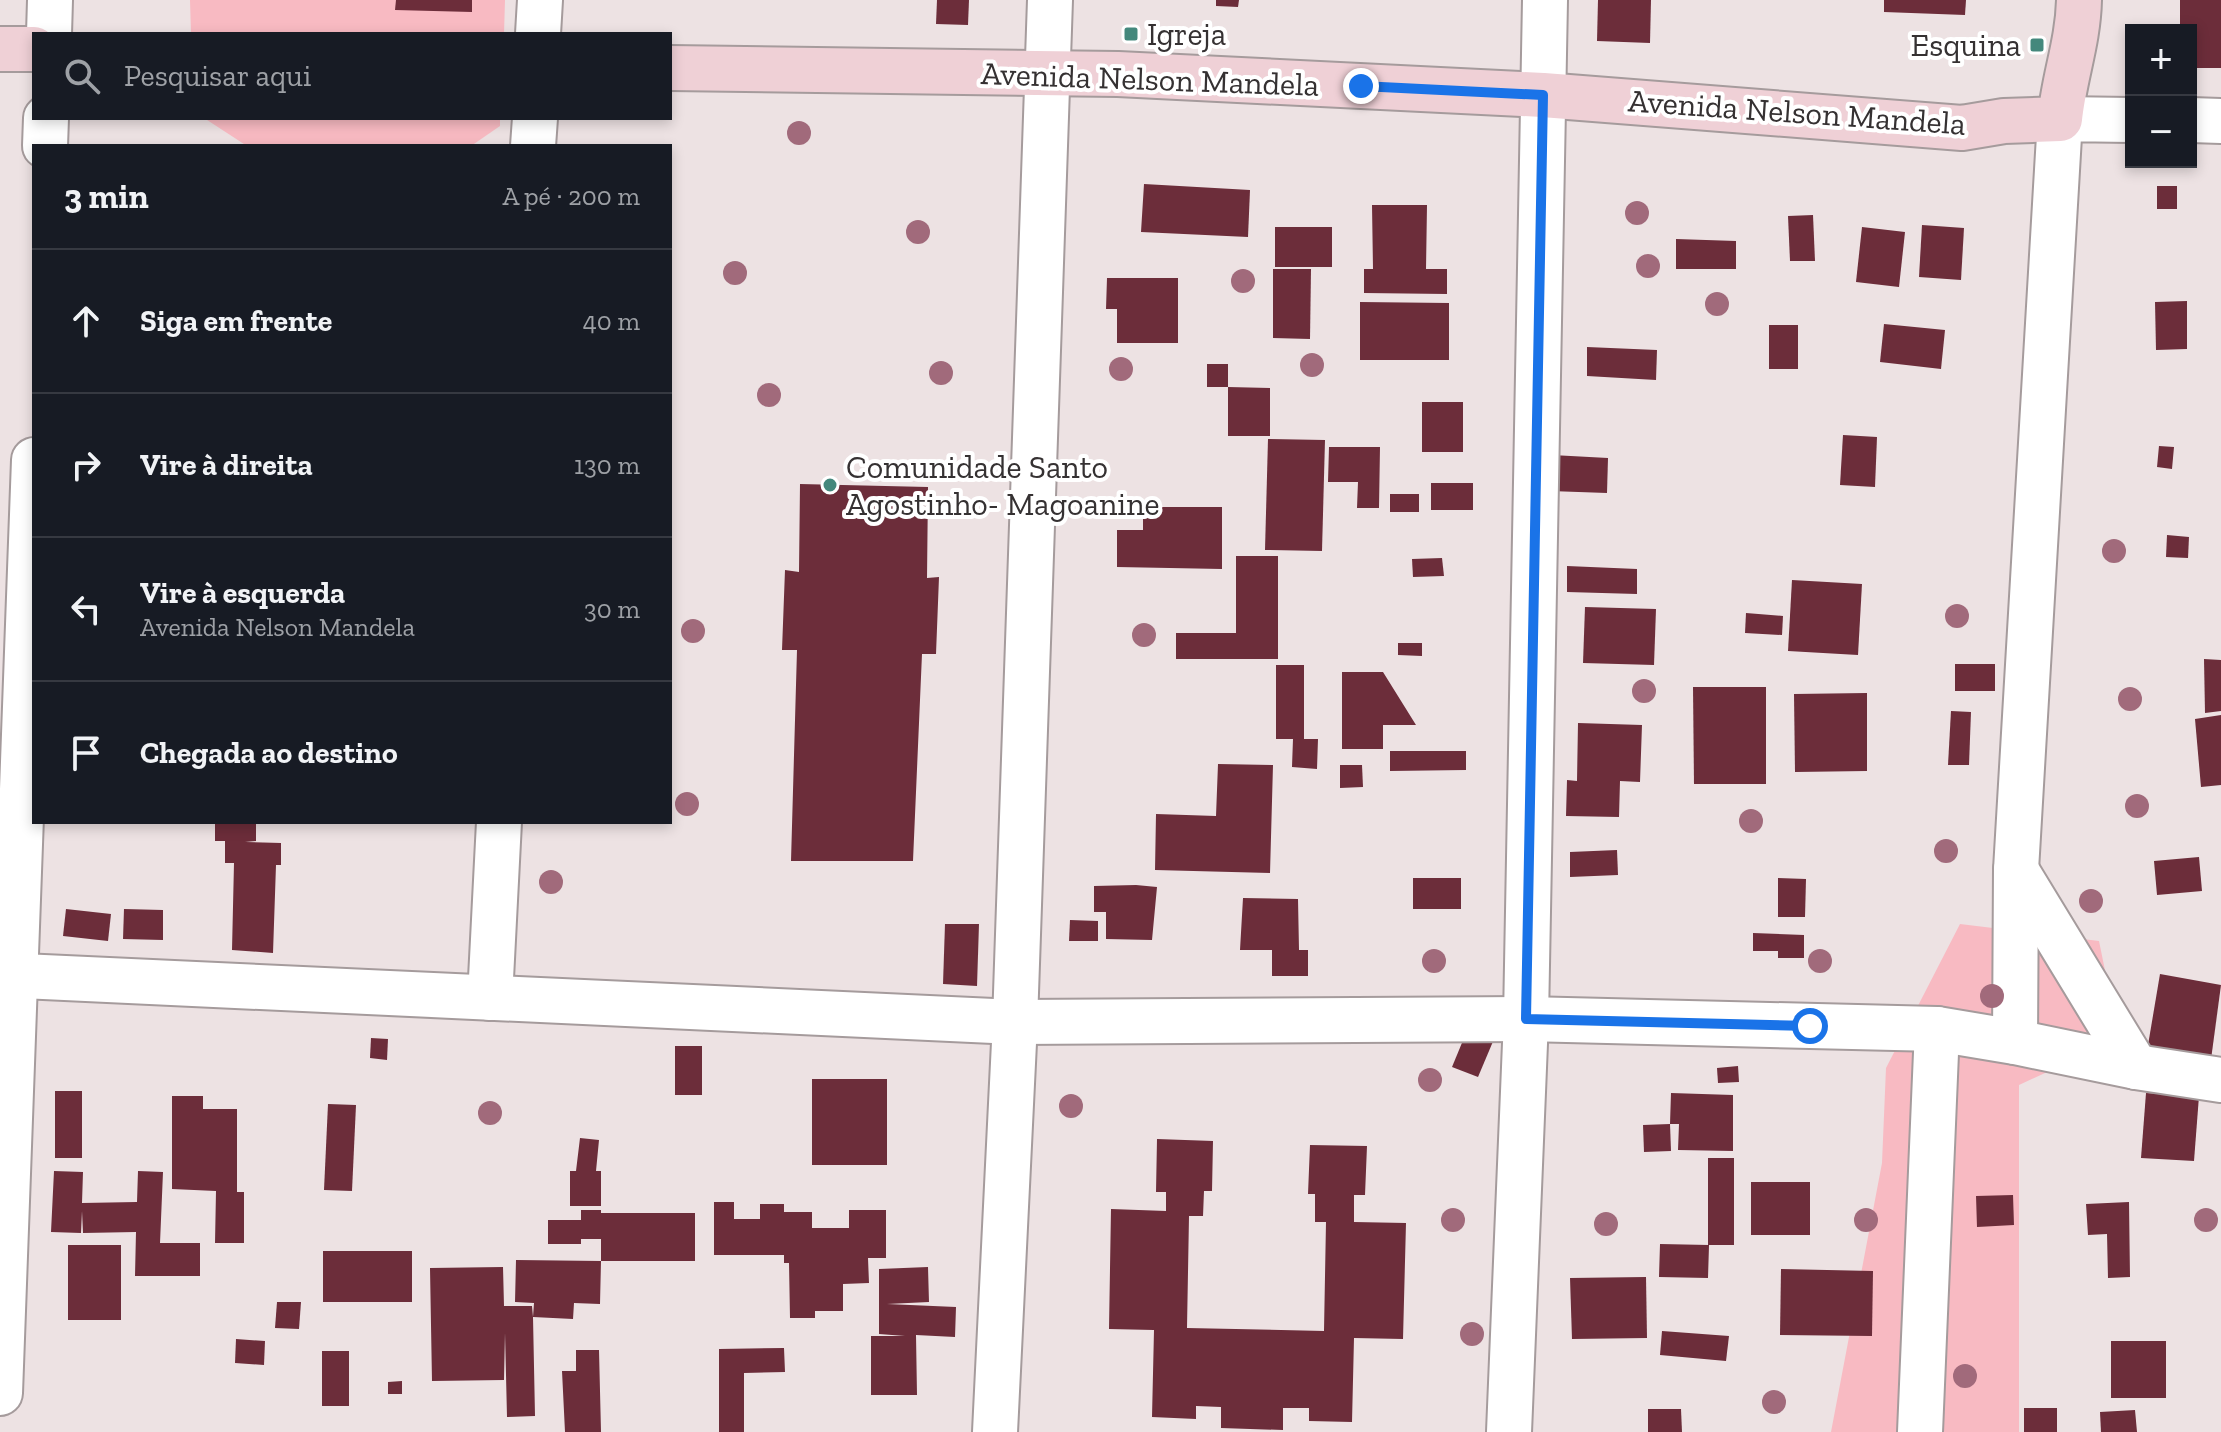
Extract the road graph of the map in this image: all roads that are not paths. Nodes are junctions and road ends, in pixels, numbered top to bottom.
1 (50, 0) edge
2 (540, 0) edge
3 (1050, 0) edge
4 (1545, 0) edge
5 (2079, 0) edge
6 (49, 32) edge
7 (538, 32) edge
8 (0, 49) edge
9 (32, 49) edge
10 (672, 68) edge
11 (1048, 74) junction
12 (1543, 95) junction
13 (2060, 119) junction
14 (46, 120) edge
15 (535, 120) edge
16 (2125, 120) edge
17 (2197, 120) edge
18 (2221, 121) edge
19 (45, 144) edge
20 (533, 144) edge
21 (32, 500) edge
22 (499, 824) edge
23 (2016, 870) junction
24 (8, 975) edge
25 (490, 998) junction
26 (1526, 1019) junction
27 (1015, 1022) junction
28 (1937, 1029) junction
29 (2015, 1042) junction
30 (2136, 1067) junction
31 (2221, 1080) edge
32 (0, 1393) edge
33 (995, 1432) edge
34 (1509, 1432) edge
35 (1920, 1432) edge

1 - 6 street
2 - 7 street
3 - 11 street
4 - 12 street
5 - 13 street
8 - 9 street
10 - 11 street, Avenida Nelson Mandela
11 - 12 street, Avenida Nelson Mandela
11 - 27 street
12 - 13 street, Avenida Nelson Mandela
12 - 26 street
13 - 16 street
13 - 23 street
14 - 19 street
15 - 20 street
17 - 18 street
21 - 24 street
22 - 25 street
23 - 29 street
23 - 30 street
24 - 25 street
24 - 32 street
25 - 27 street
26 - 27 street
26 - 28 street
26 - 34 street
27 - 33 street
28 - 29 street
28 - 35 street
29 - 30 street
30 - 31 street

